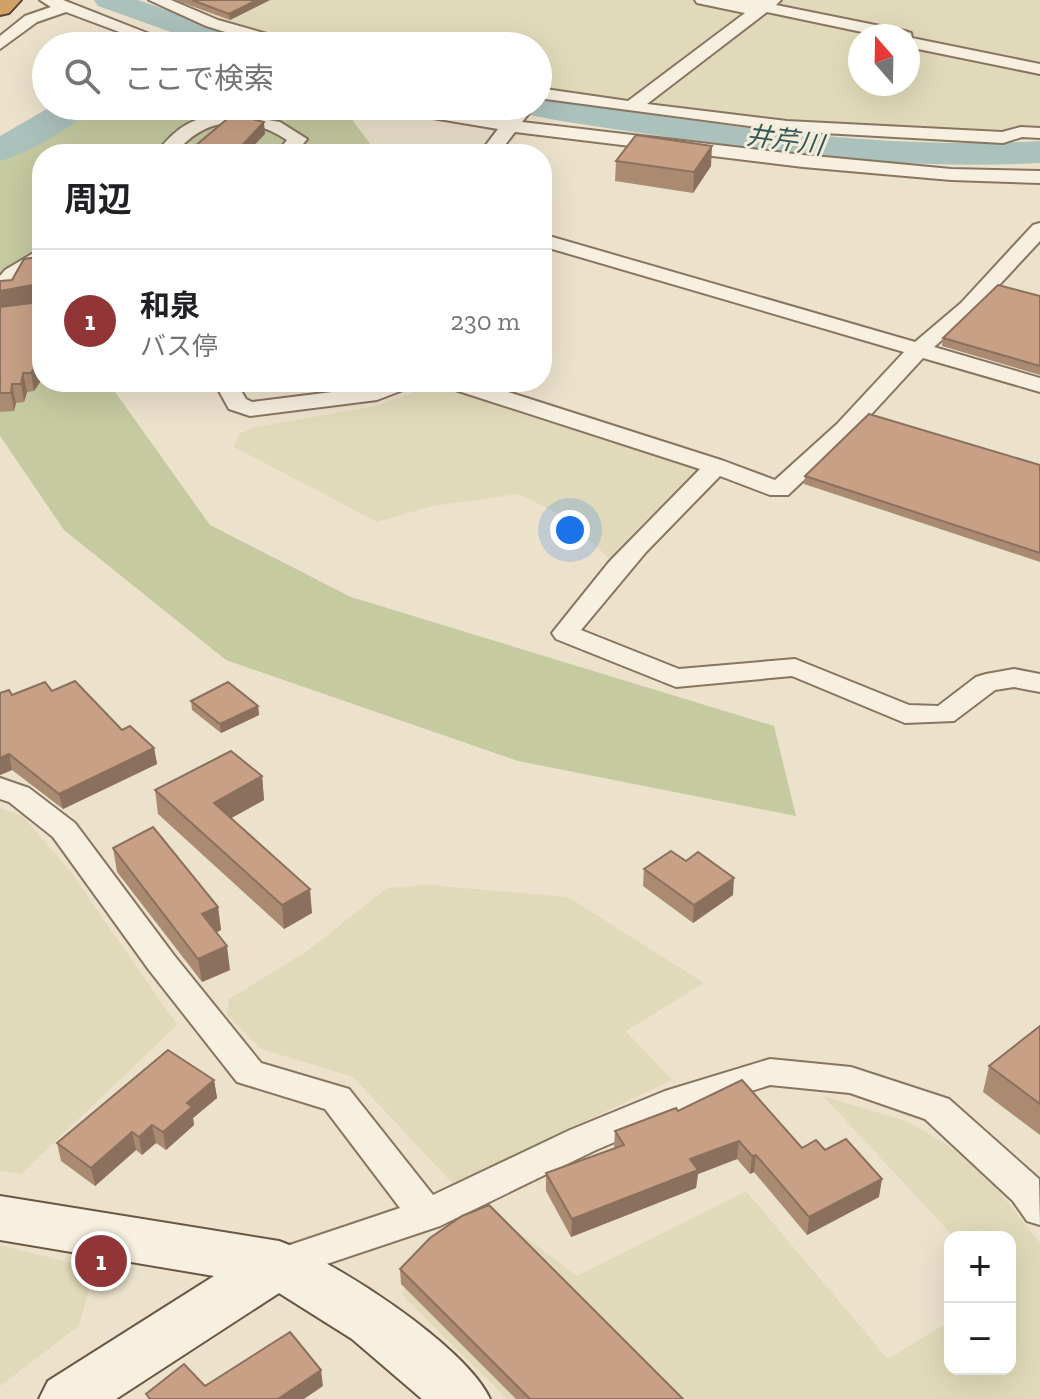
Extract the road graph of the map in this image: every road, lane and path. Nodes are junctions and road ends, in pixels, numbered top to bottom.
1 (9, 0) edge
2 (48, 0) edge
3 (157, 0) edge
4 (703, 0) edge
5 (729, 0) edge
6 (764, 6) edge
7 (66, 7) junction
8 (0, 8) edge
9 (848, 25) edge
10 (848, 28) edge
11 (132, 32) edge
12 (242, 32) edge
13 (4, 37) edge
14 (920, 40) edge
15 (920, 41) edge
16 (1040, 63) edge
17 (1040, 69) edge
18 (552, 95) edge
19 (631, 107) junction
20 (231, 120) edge
21 (231, 120) edge
22 (459, 120) edge
23 (508, 130) edge
24 (1040, 133) edge
25 (1003, 138) junction
26 (1040, 140) edge
27 (174, 144) edge
28 (294, 144) edge
29 (532, 144) edge
30 (1040, 177) edge
31 (1040, 229) edge
32 (552, 243) edge
33 (32, 261) edge
34 (1, 299) edge
35 (918, 350) junction
36 (1040, 385) edge
37 (230, 392) edge
38 (379, 392) edge
39 (485, 392) edge
40 (716, 466) junction
41 (1040, 683) edge
42 (0, 788) edge
43 (1040, 1210) edge
44 (427, 1215) junction
45 (0, 1218) edge
46 (279, 1264) junction
47 (68, 1399) edge
48 (461, 1399) edge

1 - 8 highway
2 - 7 street
3 - 12 street
4 - 6 street
5 - 6 street
6 - 9 street
6 - 10 street
6 - 19 street
7 - 11 street
7 - 13 street
14 - 16 street
15 - 17 street
18 - 19 street
19 - 25 street
20 - 28 street
21 - 27 street
22 - 23 street
23 - 29 street
23 - 30 street
24 - 25 street
25 - 26 street
31 - 35 street
32 - 35 street
33 - 34 street
35 - 36 street
35 - 40 street
37 - 38 street
39 - 40 street
40 - 41 street
42 - 44 street
43 - 44 street
44 - 46 street
45 - 46 street
46 - 47 street
46 - 48 street

